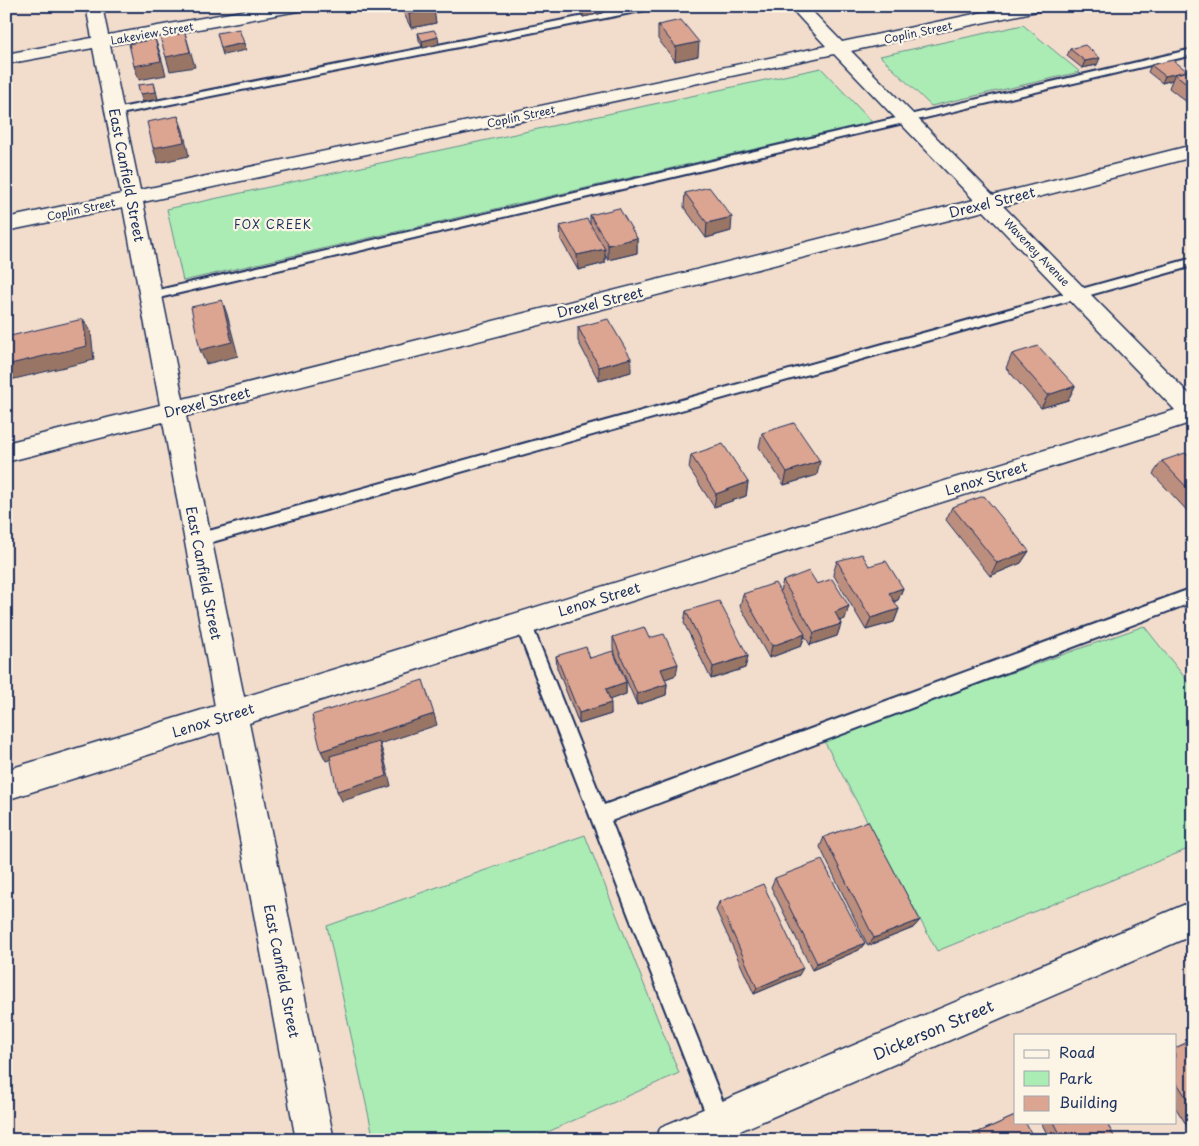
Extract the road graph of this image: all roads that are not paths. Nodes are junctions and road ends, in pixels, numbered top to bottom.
1 (94, 6) edge
2 (298, 6) edge
3 (651, 6) edge
4 (797, 6) edge
5 (1036, 6) edge
6 (101, 42) junction
7 (838, 48) junction
8 (1193, 52) edge
9 (6, 59) edge
10 (114, 112) junction
11 (907, 119) junction
12 (1193, 151) edge
13 (131, 199) junction
14 (989, 203) junction
15 (6, 225) edge
16 (1193, 262) edge
17 (1078, 294) junction
18 (150, 296) junction
19 (173, 411) junction
20 (1193, 413) edge
21 (6, 453) edge
22 (198, 540) junction
23 (1193, 595) edge
24 (523, 623) junction
25 (232, 714) junction
26 (6, 786) edge
27 (599, 816) junction
28 (1193, 918) edge
29 (723, 1130) edge
30 (315, 1140) edge
31 (674, 1140) edge

1 - 6 street, East Canfield Street
2 - 6 street, Lakeview Street
3 - 10 lane
4 - 7 street, Waveney Avenue
5 - 7 street, Coplin Street
6 - 9 street, Lakeview Street
6 - 10 street, East Canfield Street
7 - 11 street, Waveney Avenue
7 - 13 street, Coplin Street
8 - 11 lane
10 - 13 street, East Canfield Street
11 - 14 street, Waveney Avenue
11 - 18 lane
12 - 14 street, Drexel Street
13 - 15 street, Coplin Street
13 - 18 street, East Canfield Street
14 - 17 street, Waveney Avenue
14 - 19 street, Drexel Street
16 - 17 lane
17 - 20 street, Waveney Avenue
17 - 22 lane
18 - 19 street, East Canfield Street
19 - 21 street, Drexel Street
19 - 22 street, East Canfield Street
20 - 24 street, Lenox Street
22 - 25 street, East Canfield Street
23 - 27 lane
24 - 25 street, Lenox Street
24 - 27 lane
25 - 26 street, Lenox Street
25 - 30 street, East Canfield Street
27 - 29 lane
28 - 29 street, Dickerson Street
29 - 31 street, Dickerson Street

